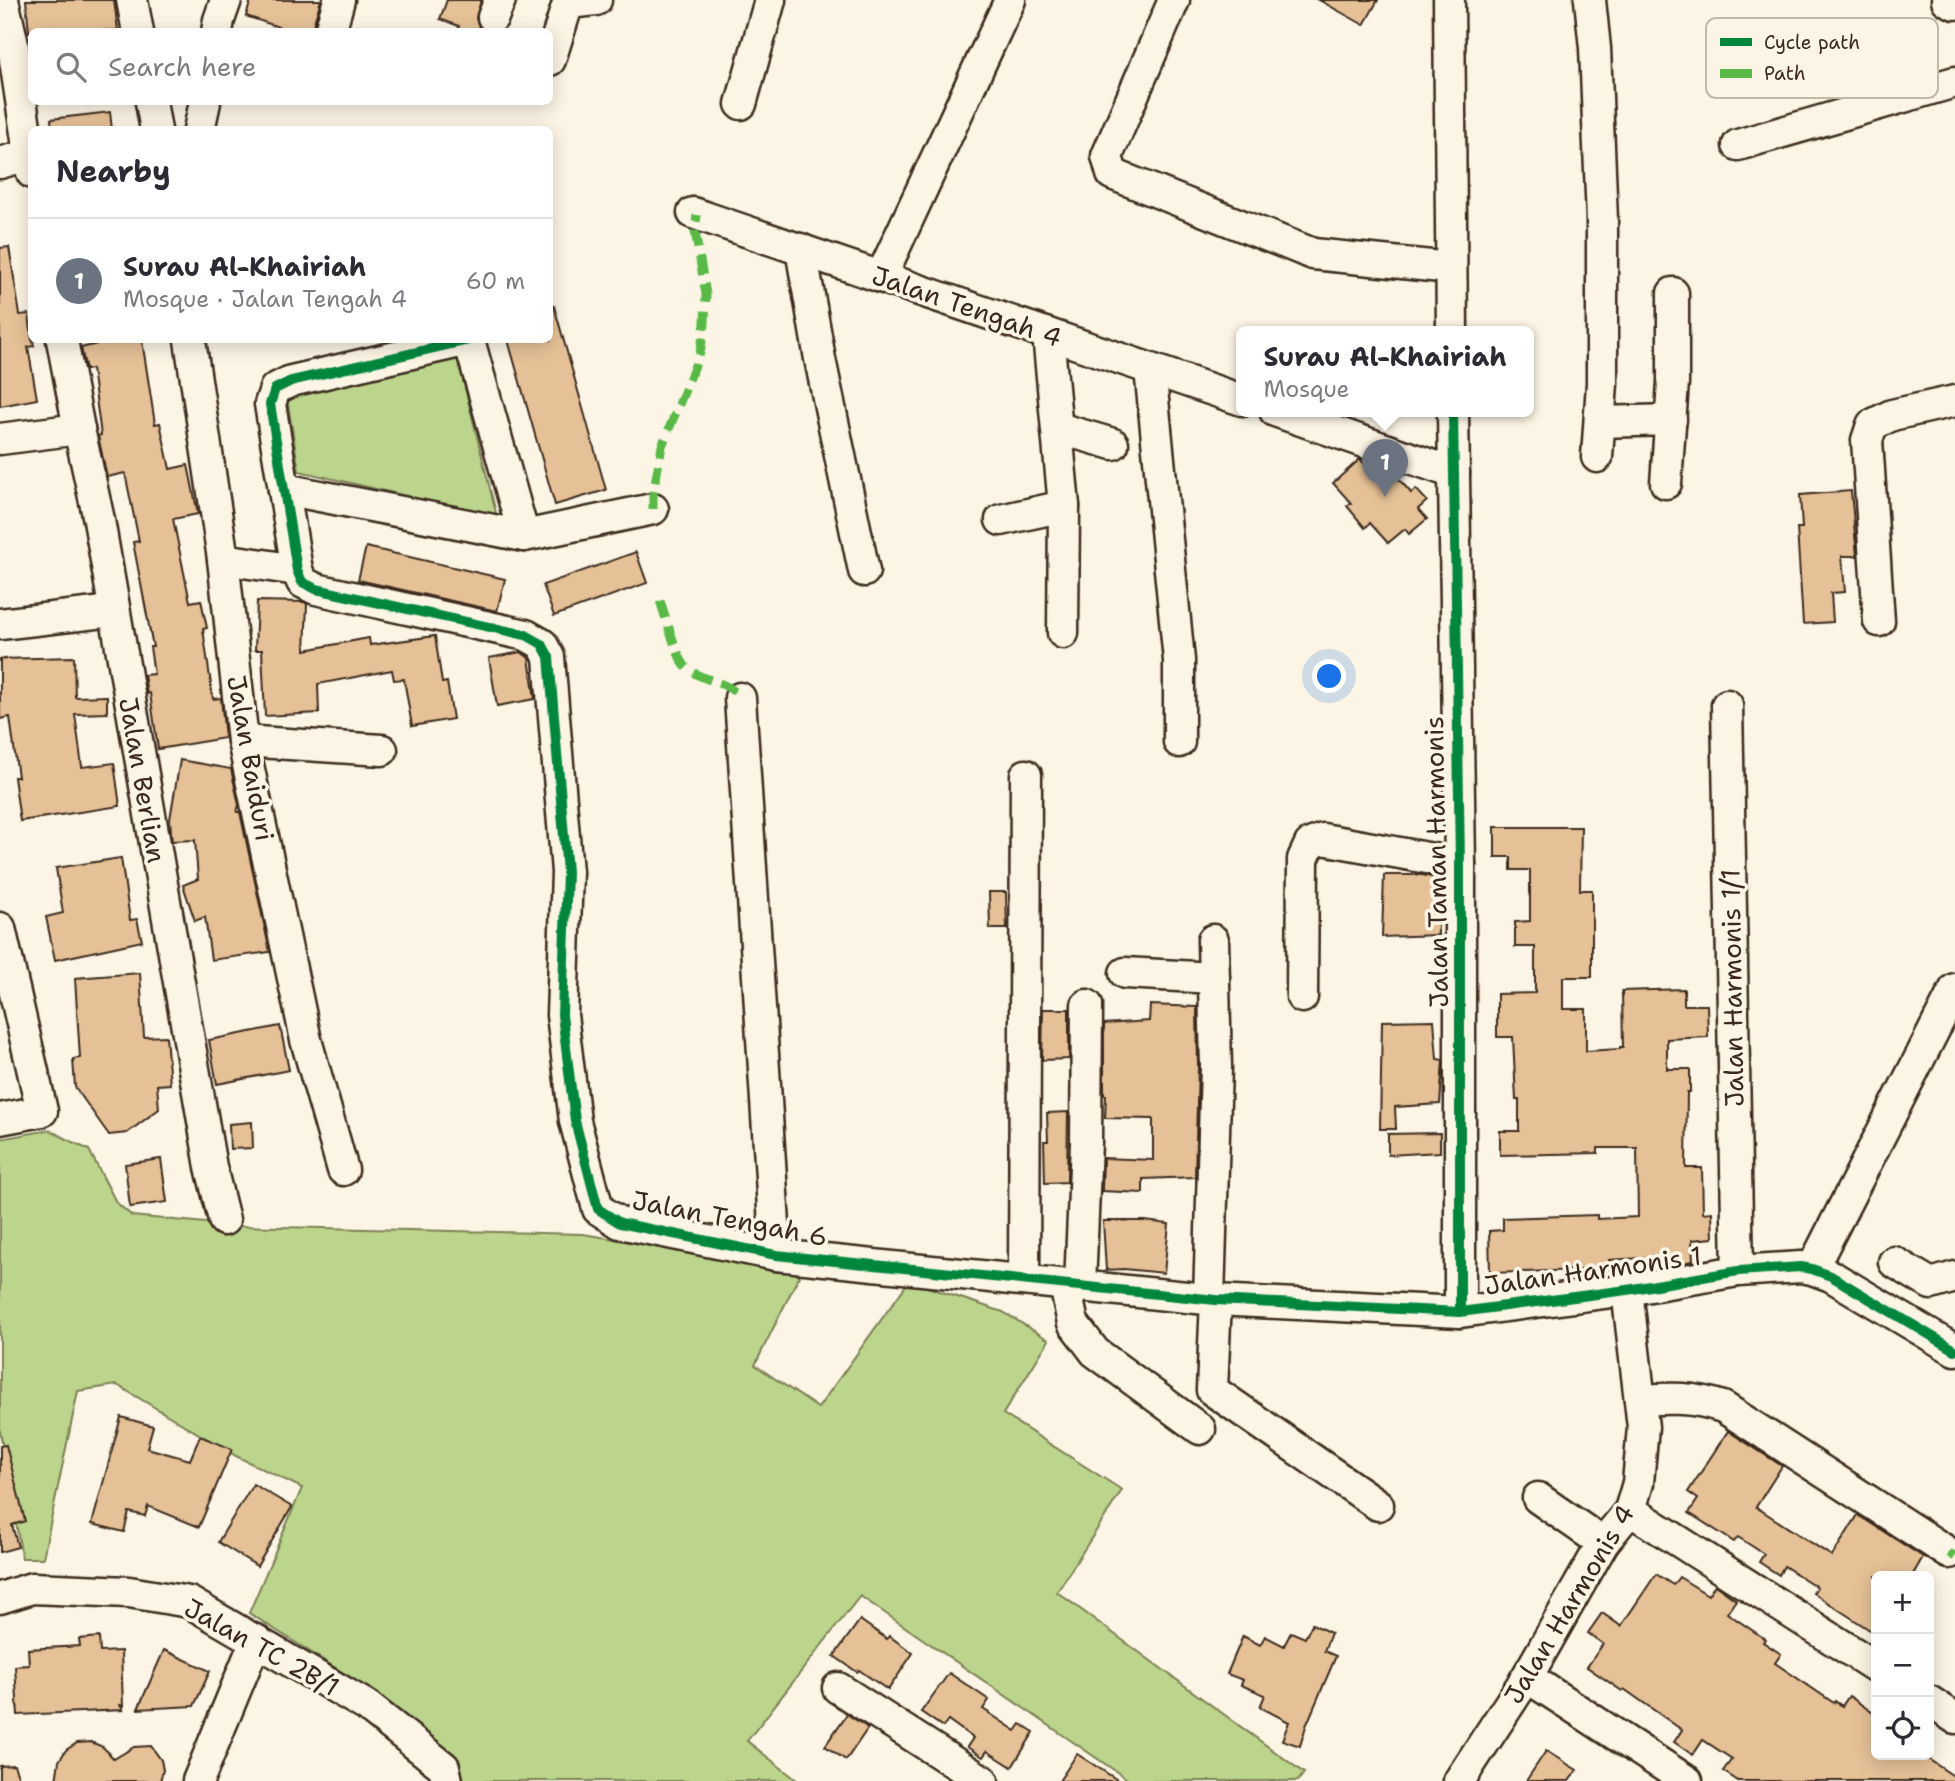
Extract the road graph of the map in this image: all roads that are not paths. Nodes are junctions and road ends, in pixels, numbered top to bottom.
1 (2, 0) edge
2 (132, 0) edge
3 (226, 0) edge
4 (339, 0) edge
5 (596, 0) edge
6 (770, 0) edge
7 (1010, 0) edge
8 (1174, 0) edge
9 (1449, 0) edge
10 (1590, 0) edge
11 (1947, 0) edge
12 (1955, 4) edge
13 (137, 28) edge
14 (218, 28) edge
15 (331, 28) edge
16 (553, 50) edge
17 (1955, 82) edge
18 (1938, 87) edge
19 (1900, 98) edge
20 (741, 104) dead end
21 (151, 105) edge
22 (204, 105) edge
23 (155, 126) edge
24 (201, 126) edge
25 (1738, 145) dead end
26 (20, 164) edge
27 (693, 213) dead end
28 (801, 249) junction
29 (1451, 268) junction
30 (881, 276) junction
31 (1673, 293) dead end
32 (1452, 326) edge
33 (1048, 334) junction
34 (63, 343) edge
35 (190, 343) edge
36 (456, 343) edge
37 (470, 343) edge
38 (1150, 369) junction
39 (1236, 398) edge
40 (1955, 401) edge
41 (1292, 417) edge
42 (1453, 417) edge
43 (1671, 420) junction
44 (1600, 422) junction
45 (1058, 428) junction
46 (79, 429) junction
47 (0, 439) edge
48 (1113, 444) dead end
49 (1597, 457) dead end
50 (1454, 473) junction
51 (1666, 483) dead end
52 (284, 489) junction
53 (1065, 506) junction
54 (653, 509) dead end
55 (1001, 520) dead end
56 (524, 536) junction
57 (223, 559) junction
58 (297, 570) junction
59 (864, 571) dead end
60 (113, 611) junction
61 (1879, 621) dead end
62 (0, 624) edge
63 (1063, 633) dead end
64 (740, 698) dead end
65 (1727, 705) dead end
66 (243, 741) junction
67 (1179, 742) dead end
68 (382, 750) dead end
69 (1026, 775) dead end
70 (1460, 864) junction
71 (0, 928) edge
72 (1213, 940) dead end
73 (1125, 973) dead end
74 (6, 978) edge
75 (1214, 978) junction
76 (1955, 989) edge
77 (1302, 997) dead end
78 (1087, 1005) dead end
79 (0, 1119) edge
80 (343, 1170) dead end
81 (224, 1220) dead end
82 (776, 1255) junction
83 (1894, 1262) dead end
84 (1812, 1269) junction
85 (1738, 1271) junction
86 (1955, 1277) edge
87 (1024, 1280) junction
88 (1072, 1285) junction
89 (1627, 1290) junction
90 (1213, 1300) junction
91 (1460, 1312) junction
92 (1955, 1350) edge
93 (1641, 1400) junction
94 (1200, 1429) dead end
95 (1538, 1498) dead end
96 (1378, 1505) dead end
97 (1630, 1510) junction
98 (1603, 1543) junction
99 (1949, 1553) dead end
100 (0, 1598) edge
101 (256, 1640) junction
102 (1871, 1664) edge
103 (1527, 1677) junction
104 (838, 1688) dead end
105 (1934, 1704) edge
106 (1955, 1718) edge
107 (198, 1781) edge
108 (447, 1781) edge
109 (983, 1781) edge
110 (1459, 1781) edge
111 (1687, 1781) edge

1 - 26 street
2 - 13 street
3 - 14 street
4 - 15 street
5 - 16 street
6 - 20 street
7 - 30 street
8 - 29 street
9 - 29 street
10 - 44 street
11 - 12 street
17 - 18 street
19 - 25 street
21 - 23 street
22 - 24 street
27 - 28 street, Jalan Tengah 4
28 - 30 street, Jalan Tengah 4
28 - 59 street
29 - 32 street
30 - 33 street, Jalan Tengah 4
31 - 43 street
33 - 38 street, Jalan Tengah 4
33 - 45 street
34 - 46 street, Jalan Berlian
35 - 57 street, Jalan Baiduri
36 - 52 street
37 - 56 street
38 - 39 street, Jalan Tengah 4
38 - 67 street
40 - 61 street
41 - 50 street
42 - 50 street, Jalan Taman Harmonis
43 - 44 street
43 - 51 street
44 - 49 street
45 - 48 street
45 - 53 street
46 - 47 street
46 - 60 street, Jalan Berlian
50 - 70 street, Jalan Taman Harmonis
52 - 56 street
52 - 58 street
53 - 55 street
53 - 63 street
54 - 56 street
57 - 58 street
57 - 66 street, Jalan Baiduri
58 - 82 street, Jalan Tengah 6
60 - 62 street
60 - 81 street, Jalan Berlian
64 - 82 street, Jalan Tengah 6
65 - 85 street, Jalan Harmonis 1/1
66 - 68 street
66 - 80 street, Jalan Baiduri
69 - 87 street
70 - 77 street
70 - 91 street, Jalan Taman Harmonis
71 - 74 street
72 - 75 street
73 - 75 street
74 - 79 street
75 - 90 street
76 - 84 street
78 - 88 street
82 - 87 street, Jalan Tengah 6
83 - 86 street
84 - 85 street, Jalan Harmonis 1
84 - 92 street, Jalan Harmonis 1
85 - 89 street, Jalan Harmonis 1
87 - 88 street, Jalan Tengah 6
88 - 90 street, Jalan Tengah 6
88 - 94 street
89 - 91 street, Jalan Harmonis 1
89 - 93 street, Jalan Harmonis 4
90 - 91 street, Jalan Harmonis 1
90 - 96 street
93 - 97 street, Jalan Harmonis 4
93 - 99 street
95 - 98 street
97 - 98 street, Jalan Harmonis 4
97 - 102 street
98 - 103 street, Jalan Harmonis 4
100 - 101 street, Jalan TC 2B/1
101 - 107 street
101 - 108 street, Jalan TC 2B/1
103 - 110 street, Jalan Harmonis 4
103 - 111 street
104 - 109 street
105 - 106 street

